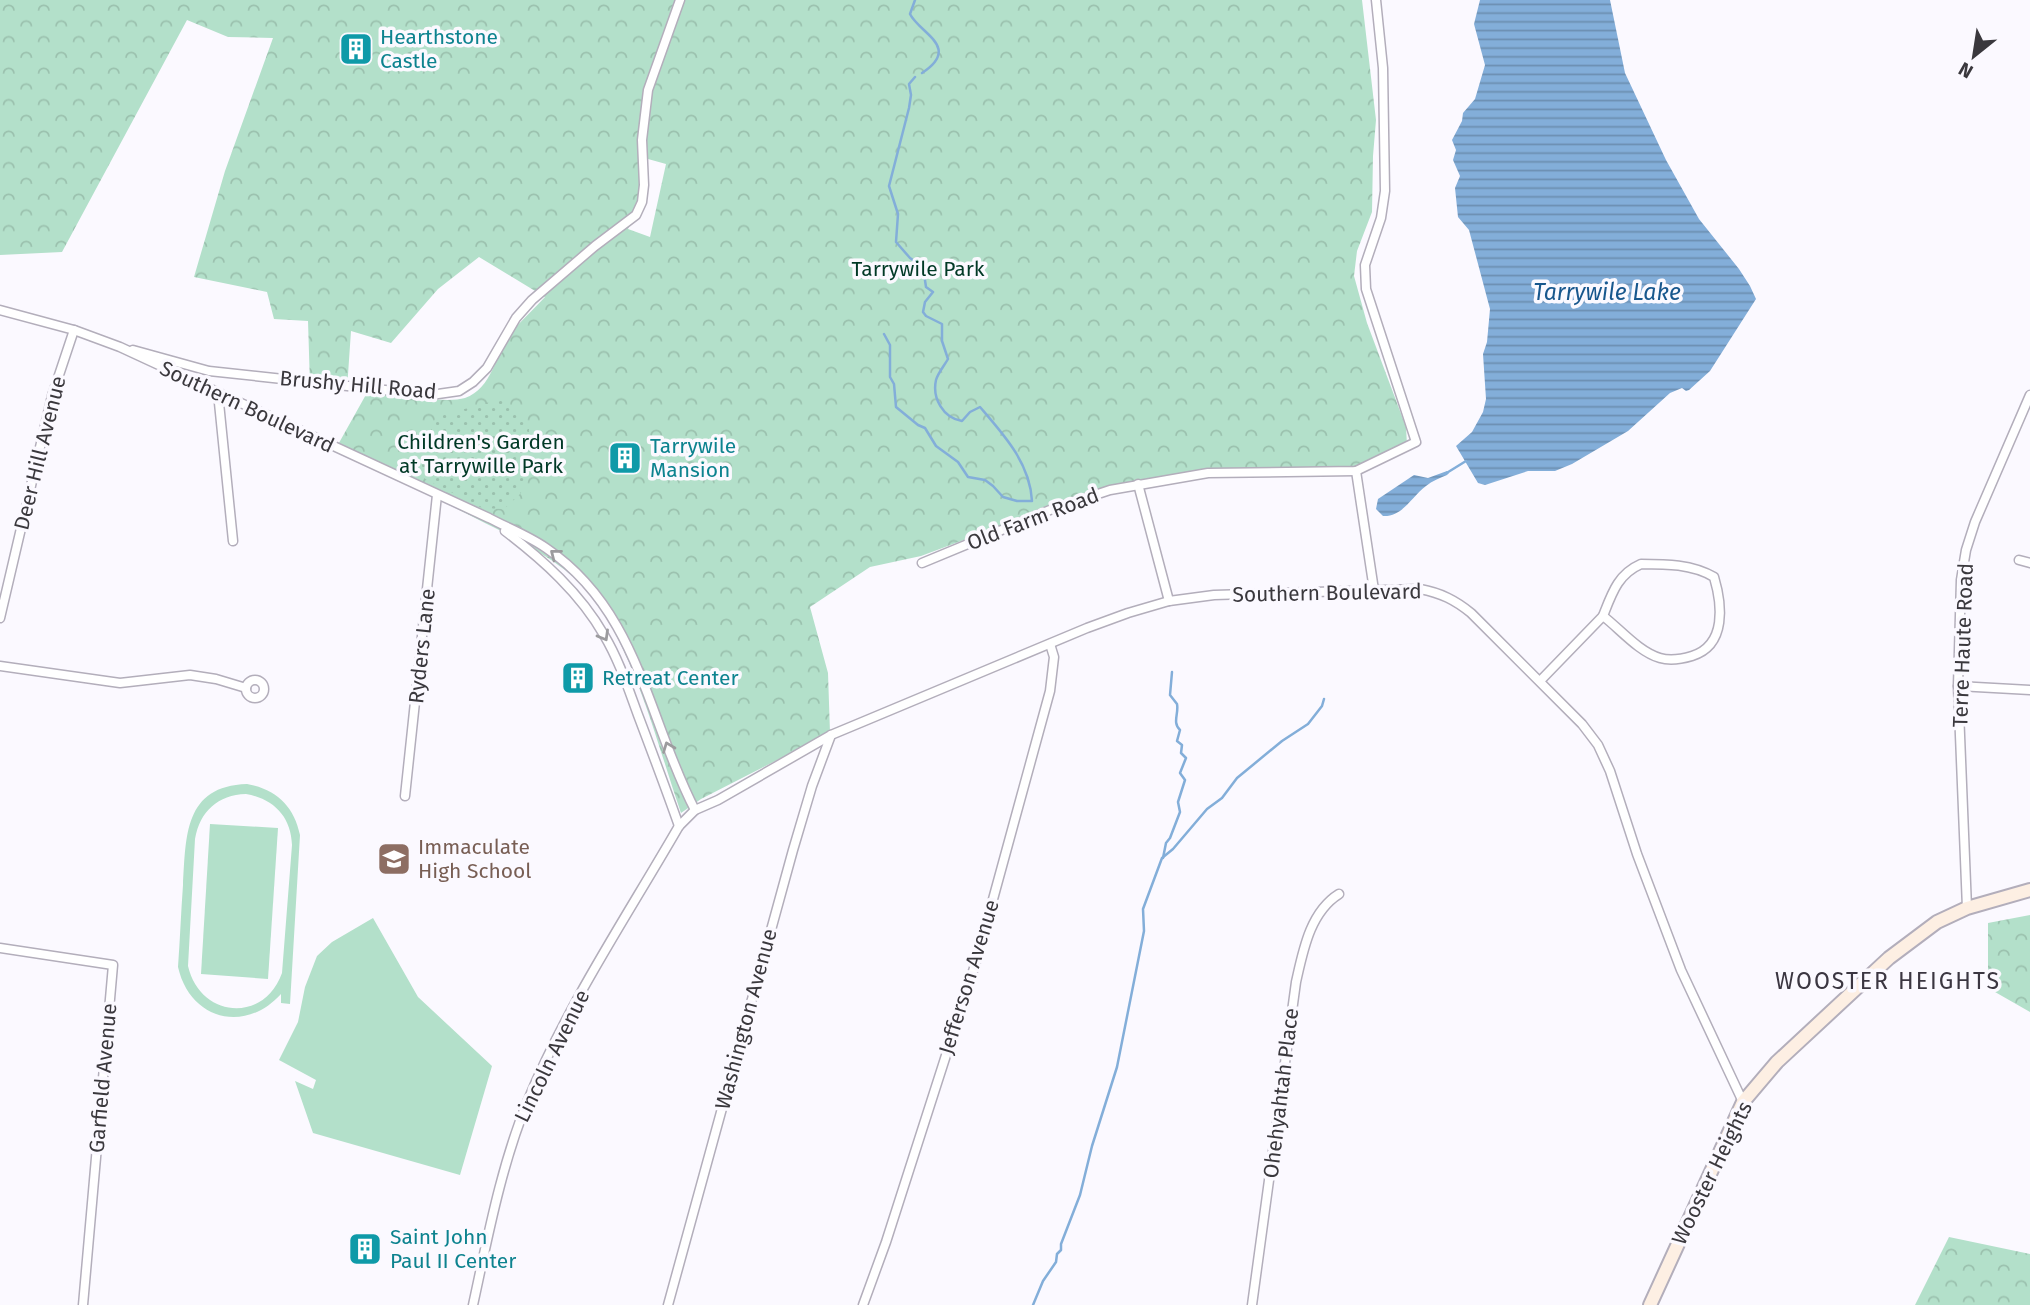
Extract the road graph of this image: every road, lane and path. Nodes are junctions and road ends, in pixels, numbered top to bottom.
1 (680, 0) edge
2 (1377, 0) edge
3 (0, 310) edge
4 (74, 330) junction
5 (120, 347) junction
6 (218, 393) junction
7 (2030, 395) edge
8 (1356, 471) junction
9 (1138, 484) junction
10 (437, 495) junction
11 (489, 518) junction
12 (233, 541) dead end
13 (2019, 560) dead end
14 (922, 563) dead end
15 (2030, 564) edge
16 (1374, 590) junction
17 (1169, 601) junction
18 (1603, 616) junction
19 (0, 618) edge
20 (1050, 644) junction
21 (0, 666) edge
22 (1540, 681) junction
23 (1958, 686) junction
24 (246, 688) dead end
25 (2030, 690) edge
26 (831, 735) junction
27 (405, 796) dead end
28 (695, 810) junction
29 (679, 826) junction
30 (2030, 890) edge
31 (1339, 894) dead end
32 (1967, 908) junction
33 (0, 948) edge
34 (1743, 1102) junction
35 (83, 1305) edge
36 (474, 1305) edge
37 (668, 1305) edge
38 (863, 1305) edge
39 (1252, 1305) edge
40 (1650, 1305) edge

1 - 5 street, Brushy Hill Road
2 - 8 street
3 - 4 street, Southern Boulevard
4 - 5 street, Southern Boulevard
4 - 19 street, Deer Hill Avenue
5 - 6 street, Southern Boulevard
6 - 10 street, Southern Boulevard
6 - 12 street
7 - 23 street, Terre Haute Road
8 - 9 street, Old Farm Road
8 - 16 street
9 - 14 street, Old Farm Road
9 - 17 street
10 - 11 street, Southern Boulevard
10 - 27 street, Ryders Lane
28 -> 11 street, Southern Boulevard
11 -> 29 street, Southern Boulevard
13 - 15 street
16 - 17 street, Southern Boulevard
16 - 22 street, Southern Boulevard
17 - 20 street, Southern Boulevard
18 - 18 street
18 - 22 street
20 - 26 street, Southern Boulevard
20 - 38 street, Jefferson Avenue
21 - 24 street
22 - 34 street, Southern Boulevard
23 - 25 street
23 - 32 street, Terre Haute Road
26 - 28 street, Southern Boulevard
26 - 37 street, Washington Avenue
28 - 29 street, Southern Boulevard
29 - 36 street, Lincoln Avenue
30 - 32 main road, Wooster Heights
31 - 39 street, Ohehyahtah Place
32 - 34 main road, Wooster Heights
33 - 35 street, Garfield Avenue
34 - 40 main road, Wooster Heights

